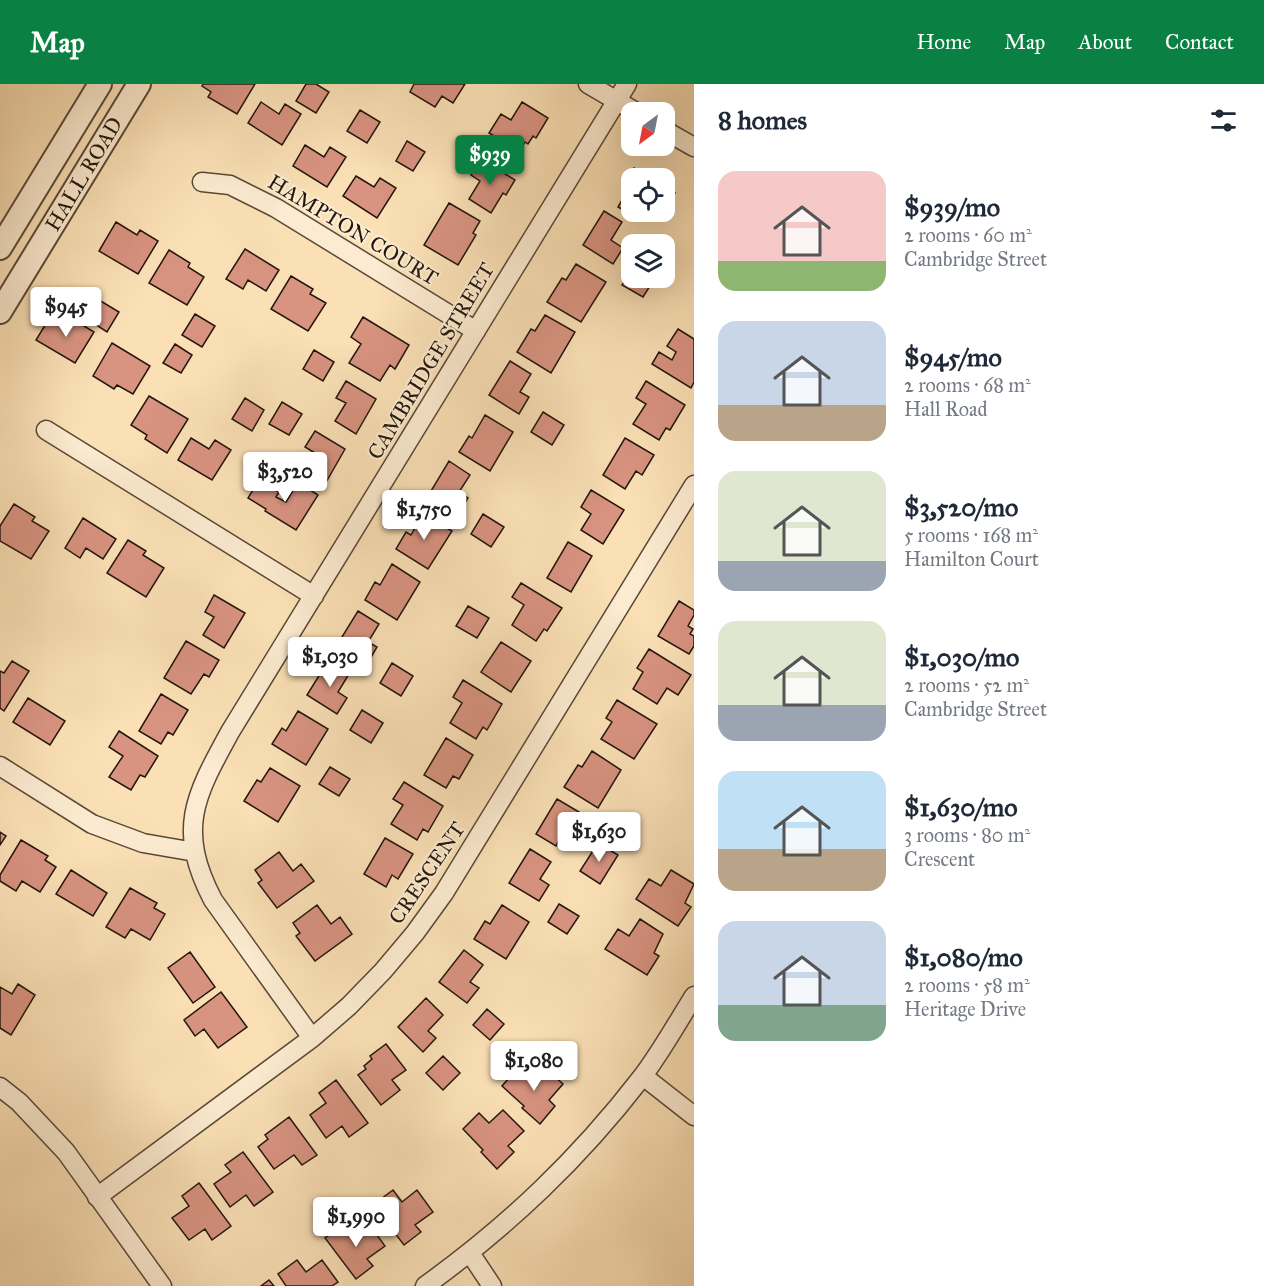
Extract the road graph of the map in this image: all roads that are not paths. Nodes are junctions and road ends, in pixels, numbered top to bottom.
1 (100, 84) edge
2 (139, 84) edge
3 (588, 84) edge
4 (627, 84) edge
5 (616, 101) junction
6 (621, 104) edge
7 (675, 136) edge
8 (694, 147) edge
9 (202, 182) dead end
10 (0, 247) edge
11 (29, 264) junction
12 (0, 312) edge
13 (476, 331) junction
14 (46, 430) dead end
15 (694, 485) edge
16 (314, 596) junction
17 (0, 766) edge
18 (195, 852) junction
19 (694, 996) edge
20 (312, 1038) junction
21 (643, 1076) junction
22 (0, 1087) edge
23 (694, 1116) edge
24 (97, 1197) junction
25 (470, 1253) junction
26 (162, 1286) edge
27 (425, 1286) edge
28 (492, 1286) edge

1 - 10 street, HALL ROAD
2 - 11 street, HALL ROAD
3 - 5 street
4 - 5 street, CAMBRIDGE STREET
5 - 6 street
5 - 13 street, CAMBRIDGE STREET
7 - 8 street
9 - 13 street, HAMPTON COURT
10 - 11 street, HALL ROAD
11 - 12 street, HALL ROAD
13 - 16 street, CAMBRIDGE STREET
14 - 16 street
15 - 20 street, CRESCENT
16 - 18 street, CAMBRIDGE STREET
17 - 18 street
18 - 20 street, CAMBRIDGE STREET
19 - 21 street
20 - 24 street, CRESCENT
21 - 23 street
21 - 25 street
22 - 24 street
24 - 26 street
25 - 27 street
25 - 28 street

